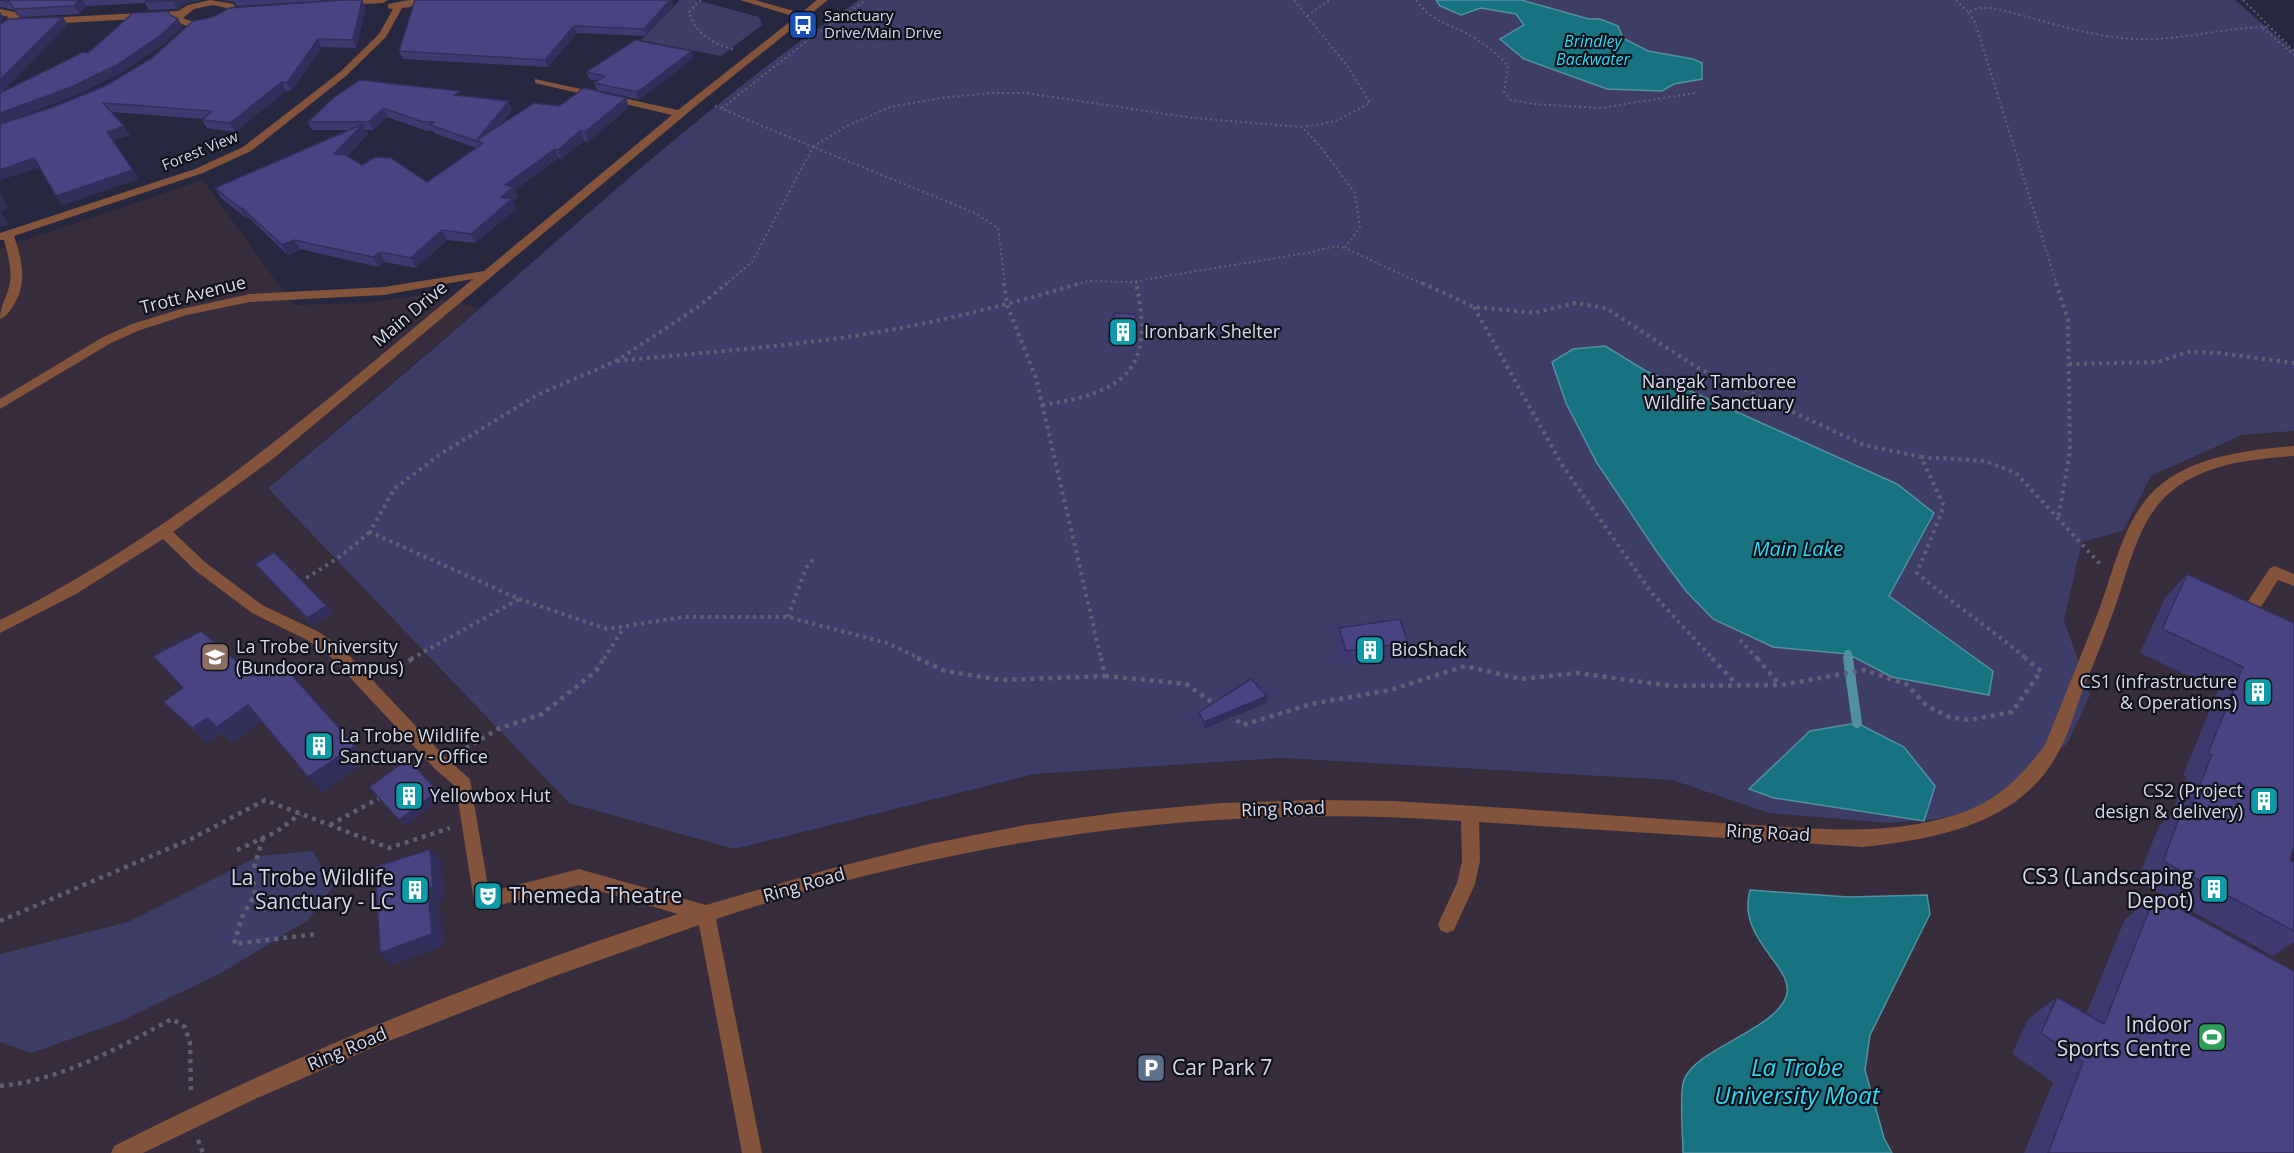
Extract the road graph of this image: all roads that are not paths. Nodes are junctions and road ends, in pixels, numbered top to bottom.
1 (11, 0) edge
2 (383, 0) edge
3 (415, 0) edge
4 (745, 0) edge
5 (823, 0) edge
6 (213, 1) edge
7 (337, 3) edge
8 (399, 6) junction
9 (0, 11) edge
10 (180, 14) junction
11 (802, 16) junction
12 (32, 21) edge
13 (194, 24) junction
14 (0, 29) edge
15 (183, 37) edge
16 (539, 81) dead end
17 (680, 114) junction
18 (4, 236) edge
19 (485, 273) junction
20 (0, 315) edge
21 (0, 388) edge
22 (4, 403) edge
23 (2294, 451) edge
24 (164, 532) junction
25 (2294, 580) edge
26 (0, 627) edge
27 (2294, 633) edge
28 (1470, 814) junction
29 (706, 914) junction
30 (1447, 924) dead end
31 (121, 1153) edge
32 (752, 1153) edge

1 - 9 street
2 - 7 street
2 - 8 street
3 - 8 street
4 - 11 street
5 - 11 street, Main Drive
6 - 10 street
6 - 13 street
8 - 18 street, Forest View
9 - 14 street
10 - 12 street
10 - 13 street
11 - 17 street, Main Drive
13 - 15 street
16 - 17 street
17 - 19 street, Main Drive
18 - 20 street
19 - 22 street, Trott Avenue
19 - 24 street, Main Drive
21 - 22 street
23 - 28 street, Ring Road
24 - 26 street, Main Drive
24 - 29 street
25 - 27 street
28 - 29 street, Ring Road
28 - 30 street
29 - 31 street, Ring Road
29 - 32 street

